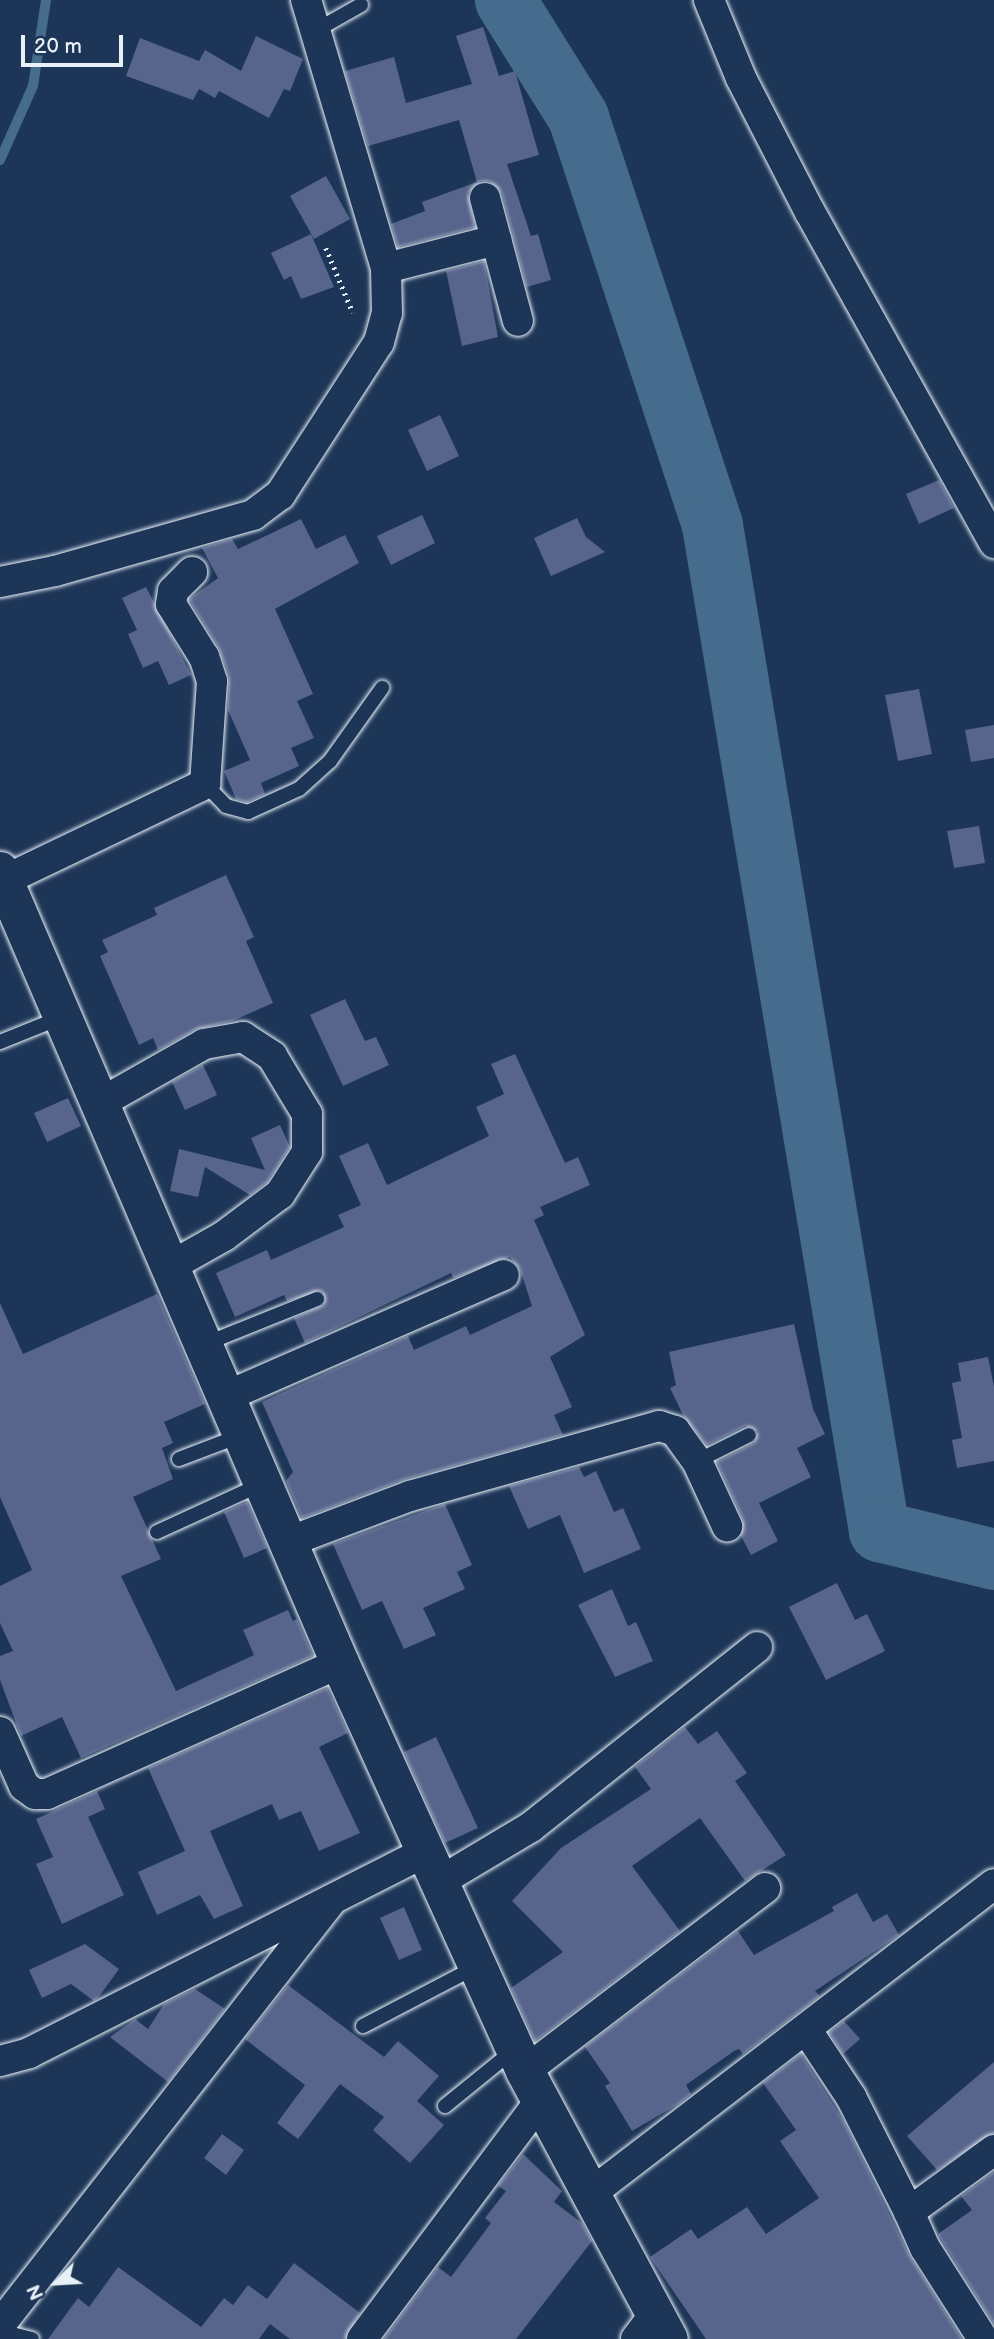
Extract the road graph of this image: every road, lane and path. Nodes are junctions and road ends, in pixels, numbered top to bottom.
1 (306, 0) edge
2 (709, 0) edge
3 (361, 5) dead end
4 (315, 31) junction
5 (485, 198) dead end
6 (496, 240) junction
7 (326, 248) dead end
8 (386, 268) junction
9 (518, 321) dead end
10 (364, 365) junction
11 (994, 543) edge
12 (192, 572) dead end
13 (0, 582) edge
14 (382, 688) dead end
15 (205, 784) junction
16 (2, 875) edge
17 (64, 1016) junction
18 (0, 1042) edge
19 (102, 1102) junction
20 (171, 1266) junction
21 (504, 1275) dead end
22 (317, 1299) dead end
23 (205, 1345) junction
24 (227, 1396) junction
25 (243, 1434) junction
26 (748, 1435) dead end
27 (179, 1459) dead end
28 (697, 1461) junction
29 (264, 1483) junction
30 (727, 1526) dead end
31 (157, 1532) dead end
32 (288, 1542) junction
33 (757, 1647) dead end
34 (340, 1663) junction
35 (0, 1732) edge
36 (433, 1867) junction
37 (993, 1887) edge
38 (765, 1888) dead end
39 (331, 1901) junction
40 (478, 1966) junction
41 (363, 2026) dead end
42 (806, 2029) junction
43 (0, 2061) edge
44 (527, 2074) junction
45 (445, 2106) dead end
46 (994, 2150) edge
47 (590, 2194) junction
48 (909, 2212) junction
49 (0, 2325) edge
50 (0, 2331) edge
51 (653, 2331) edge
52 (32, 2339) edge
53 (362, 2339) edge
54 (983, 2339) edge

1 - 4 street
2 - 11 street
3 - 4 lane
4 - 8 street
5 - 6 street
6 - 8 street
6 - 9 street
7 - 10 path
8 - 10 street
10 - 13 street
12 - 15 street
14 - 15 lane
15 - 16 street
16 - 17 street
17 - 18 lane
17 - 19 street
19 - 20 street
19 - 20 street
20 - 23 street
21 - 24 street
22 - 23 lane
23 - 24 street
24 - 25 street
25 - 27 lane
25 - 29 street
26 - 28 lane
28 - 30 street
28 - 32 street
29 - 31 lane
29 - 32 street
32 - 34 street
33 - 36 street
34 - 35 street
34 - 36 street
36 - 39 street
36 - 40 street
37 - 42 street
38 - 44 street
39 - 43 street
39 - 49 street
40 - 41 lane
40 - 44 street
42 - 47 street
42 - 48 street
44 - 45 lane
44 - 47 street
44 - 53 street
46 - 48 street
47 - 51 street
48 - 54 street
50 - 52 lane

